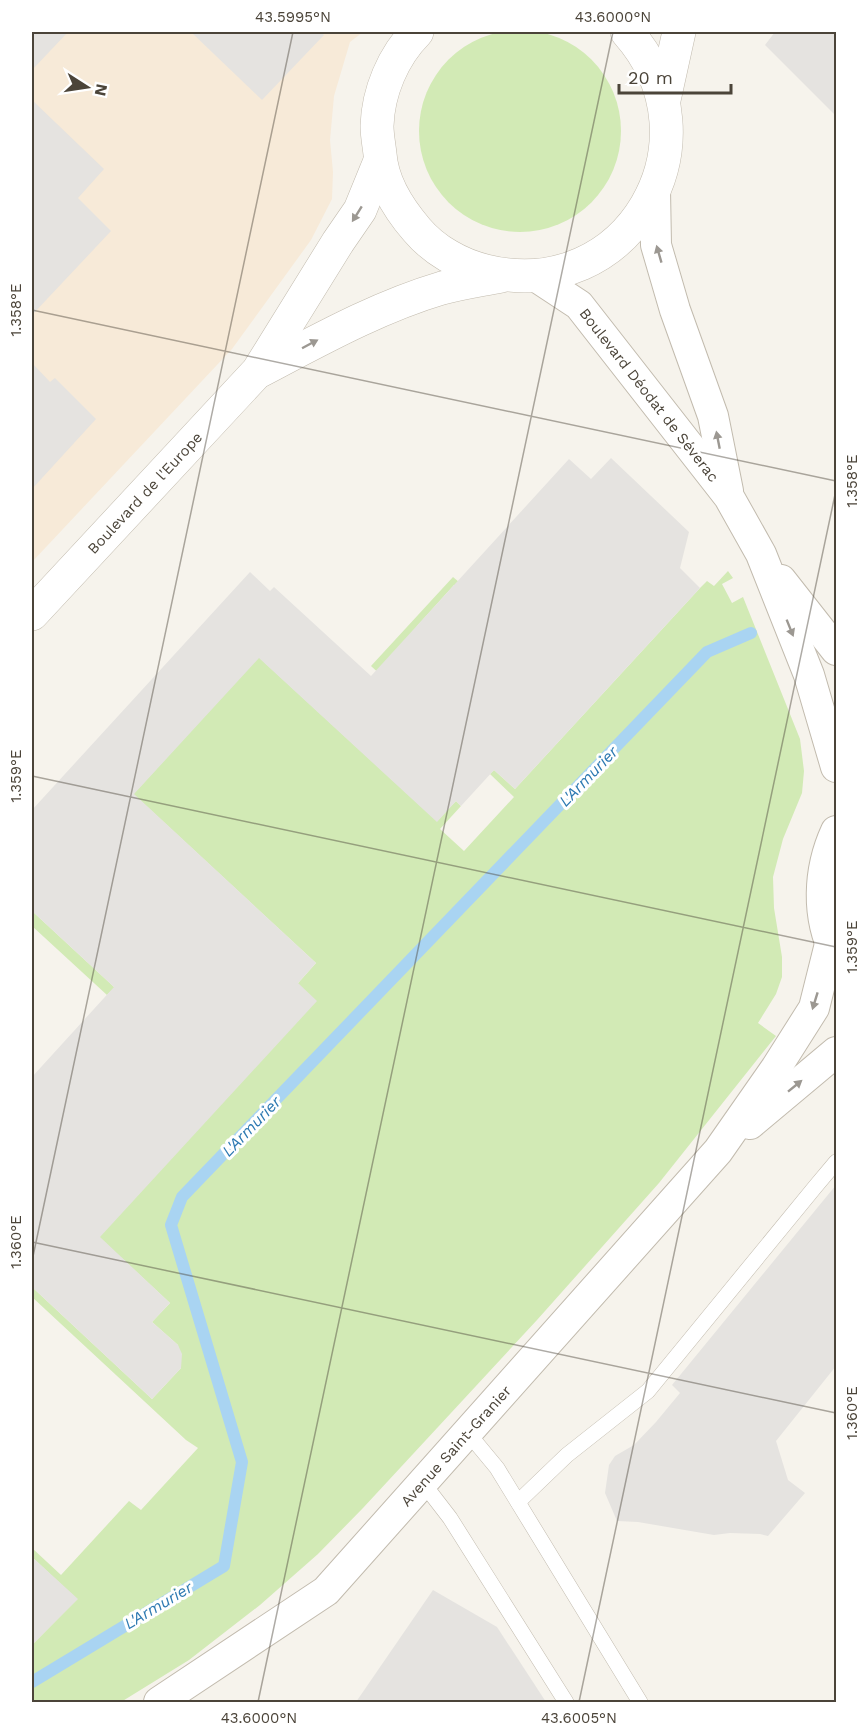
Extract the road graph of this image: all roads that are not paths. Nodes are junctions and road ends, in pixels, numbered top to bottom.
1 (417, 32) edge
2 (627, 32) edge
3 (679, 32) edge
4 (393, 46) edge
5 (664, 100) junction
6 (380, 161) junction
7 (655, 190) junction
8 (519, 276) junction
9 (258, 371) junction
10 (729, 497) junction
11 (761, 554) junction
12 (32, 614) edge
13 (837, 650) edge
14 (837, 767) edge
15 (837, 831) edge
16 (833, 950) edge
17 (837, 1052) edge
18 (718, 1151) junction
19 (837, 1162) edge
20 (468, 1433) junction
21 (423, 1483) junction
22 (518, 1502) junction
23 (159, 1702) edge
24 (566, 1702) edge
25 (640, 1702) edge

1 - 4 street, Boulevard de l'Europe
2 - 5 street, Boulevard de l'Europe
3 - 5 street, Boulevard de l'Europe
4 - 6 street, Boulevard de l'Europe
5 - 7 street, Boulevard de l'Europe
6 - 8 street, Boulevard de l'Europe
6 -> 9 street, Boulevard de l'Europe
7 - 8 street, Boulevard de l'Europe
10 -> 7 street, Boulevard Déodat de Séverac
9 -> 8 street, Boulevard de l'Europe
8 - 10 street, Boulevard Déodat de Séverac
9 - 12 street, Boulevard de l'Europe
10 - 11 street, Boulevard Déodat de Séverac
11 - 13 street, Boulevard Déodat de Séverac
11 -> 14 street, Boulevard Déodat de Séverac
15 - 16 street
16 -> 18 street, Avenue Saint-Granier
18 -> 17 street, Avenue Saint-Granier
18 - 20 street, Avenue Saint-Granier
19 - 22 lane
20 - 21 street, Avenue Saint-Granier
20 - 22 lane
21 - 23 street, Avenue Saint-Granier
21 - 24 lane
22 - 25 lane

